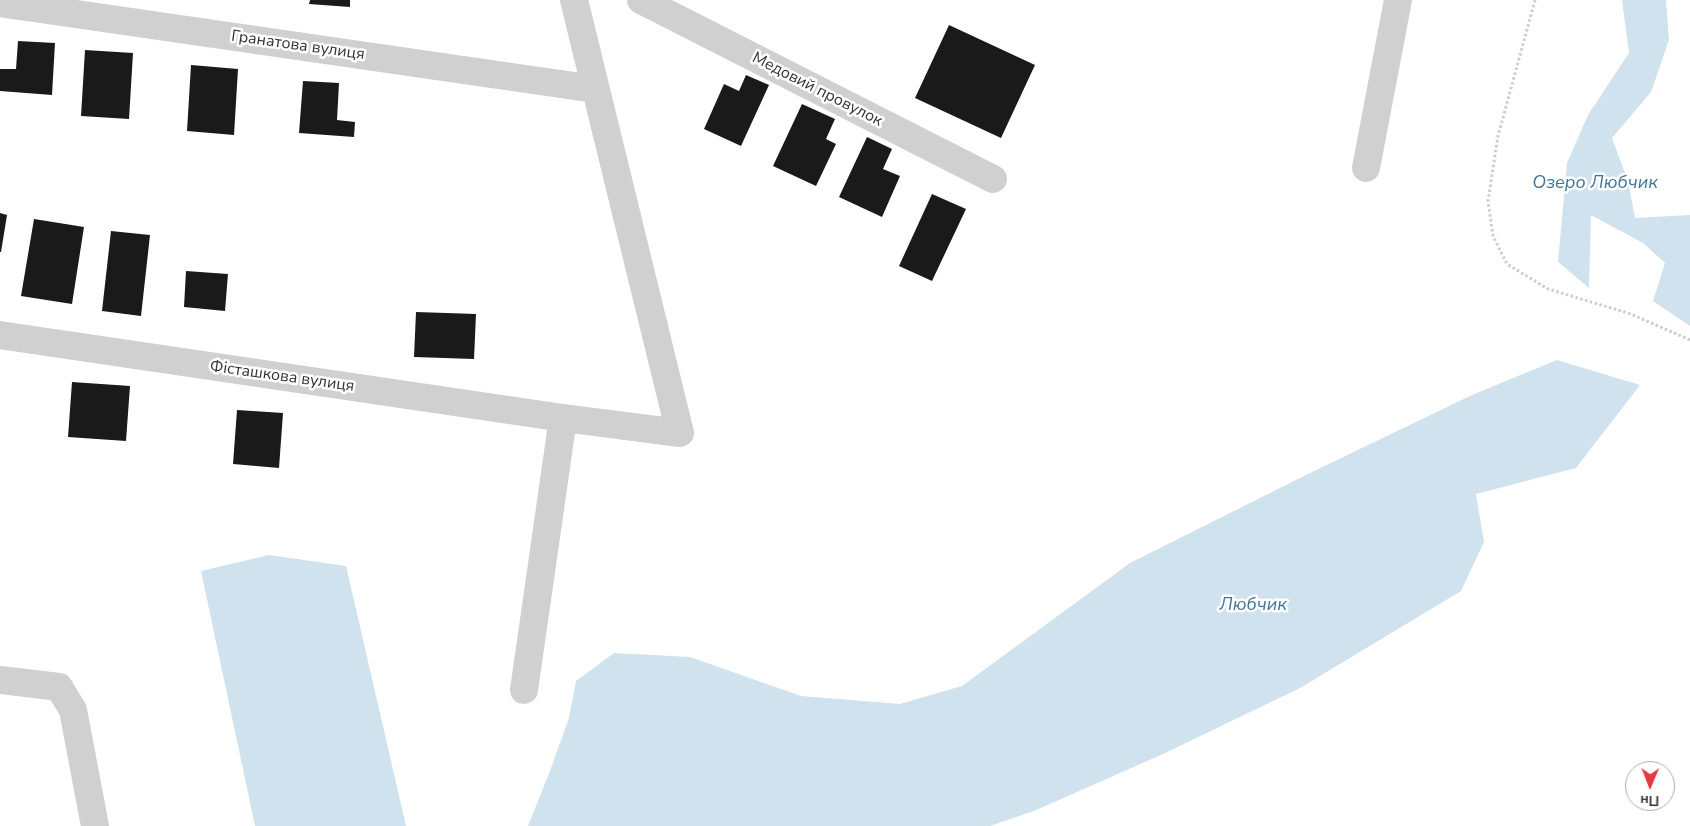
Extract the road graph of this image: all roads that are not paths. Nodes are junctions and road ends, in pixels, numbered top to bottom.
1 (574, 0) edge
2 (641, 0) edge
3 (1398, 0) edge
4 (0, 3) edge
5 (596, 90) junction
6 (1366, 168) dead end
7 (994, 179) dead end
8 (0, 335) edge
9 (563, 418) junction
10 (0, 680) edge
11 (524, 690) dead end
12 (95, 826) edge

1 - 5 street
2 - 7 street, Медовий провулок
3 - 6 street
4 - 5 street, Гранатова вулиця
5 - 9 street, Фісташкова вулиця
8 - 9 street, Фісташкова вулиця
9 - 11 street
10 - 12 street

